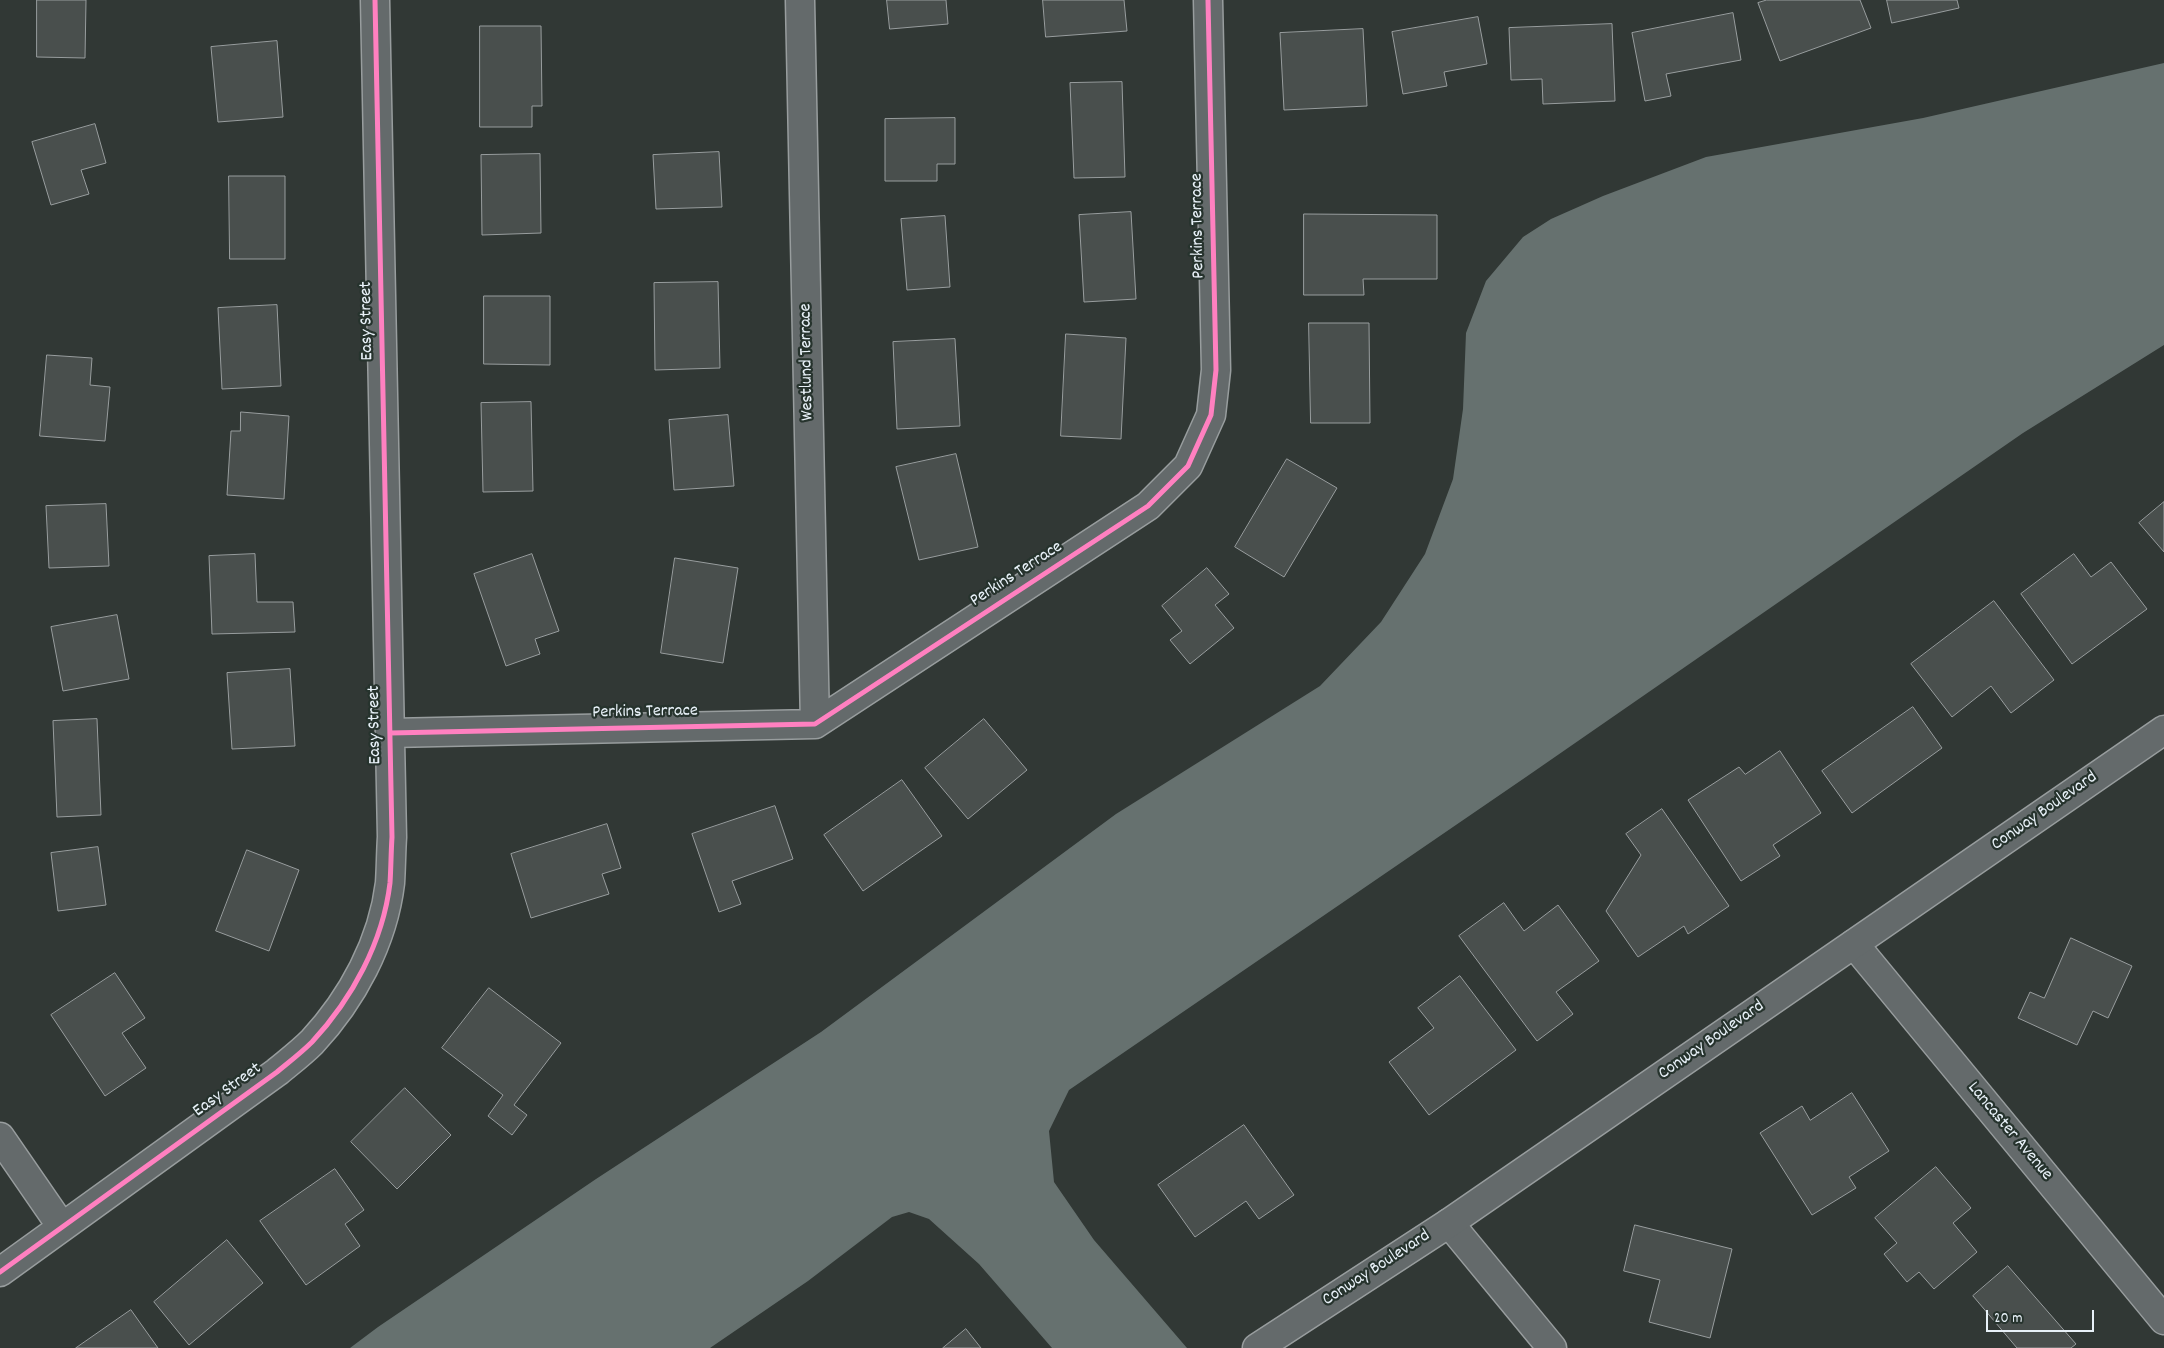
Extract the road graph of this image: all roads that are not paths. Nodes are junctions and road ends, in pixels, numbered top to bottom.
1 (375, 0) edge
2 (800, 0) edge
3 (1208, 0) edge
4 (815, 724) junction
5 (2164, 730) edge
6 (390, 732) junction
7 (1854, 944) junction
8 (0, 1137) edge
9 (1448, 1222) junction
10 (62, 1228) junction
11 (0, 1272) edge
12 (2164, 1320) edge
13 (1257, 1348) edge
14 (1552, 1348) edge

1 - 6 street, Easy Street
2 - 4 street, Westlund Terrace
3 - 4 street, Perkins Terrace
4 - 6 street, Perkins Terrace
5 - 7 street, Conway Boulevard
6 - 10 street, Easy Street
7 - 9 street, Conway Boulevard
7 - 12 street, Lancaster Avenue
8 - 10 street
9 - 13 street, Conway Boulevard
9 - 14 street
10 - 11 street, Easy Street

